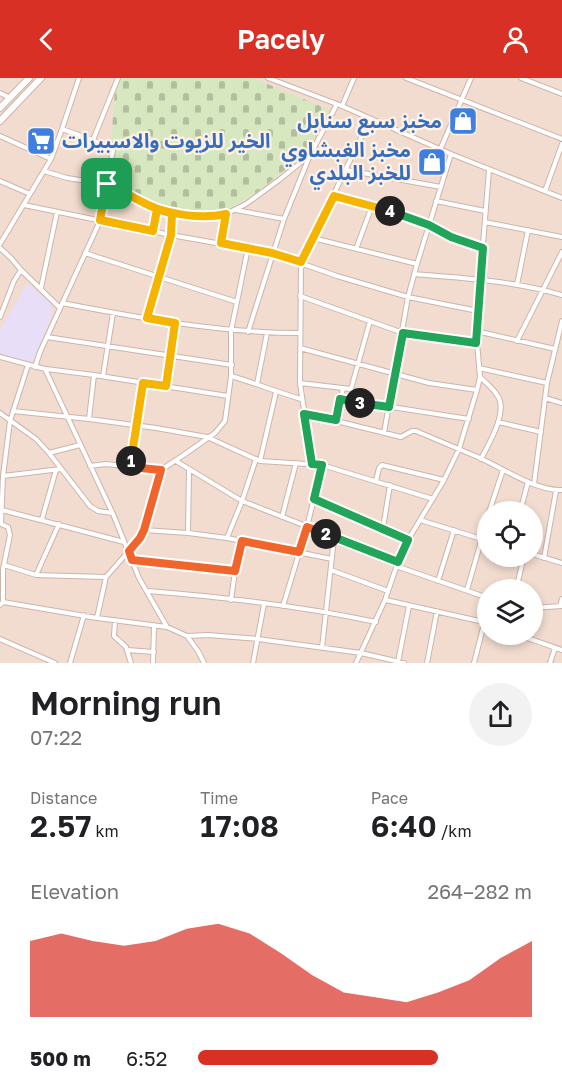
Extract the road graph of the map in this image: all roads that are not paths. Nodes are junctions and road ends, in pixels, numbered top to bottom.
1 (29, 78) edge
2 (41, 78) edge
3 (79, 78) edge
4 (118, 78) edge
5 (268, 78) edge
6 (354, 78) edge
7 (406, 78) edge
8 (471, 78) edge
9 (521, 78) edge
10 (0, 93) edge
11 (562, 94) edge
12 (10, 98) junction
13 (462, 99) junction
14 (339, 105) junction
15 (0, 108) edge
16 (370, 118) junction
17 (0, 122) edge
18 (62, 129) junction
19 (0, 136) edge
20 (93, 140) junction
21 (562, 140) edge
22 (562, 144) edge
23 (440, 150) junction
24 (451, 154) junction
25 (310, 155) junction
26 (51, 159) junction
27 (346, 170) junction
28 (489, 170) junction
29 (44, 171) junction
30 (0, 182) edge
31 (107, 184) junction
32 (441, 186) junction
33 (545, 191) junction
34 (30, 194) junction
35 (334, 196) junction
36 (562, 198) edge
37 (436, 201) junction
38 (24, 205) junction
39 (372, 206) junction
40 (157, 209) junction
41 (235, 210) junction
42 (485, 211) junction
43 (57, 212) junction
44 (172, 213) junction
45 (226, 214) junction
46 (284, 219) junction
47 (100, 220) junction
48 (485, 222) junction
49 (429, 225) junction
50 (528, 230) junction
51 (153, 231) junction
52 (171, 235) junction
53 (562, 237) edge
54 (313, 238) junction
55 (221, 243) junction
56 (0, 246) edge
57 (248, 248) junction
58 (483, 248) junction
59 (356, 249) junction
60 (562, 252) edge
61 (85, 253) junction
62 (272, 253) junction
63 (301, 262) junction
64 (417, 264) junction
65 (21, 270) junction
66 (414, 274) junction
67 (159, 278) junction
68 (480, 279) junction
69 (518, 285) junction
70 (41, 289) junction
71 (543, 289) junction
72 (562, 295) edge
73 (300, 296) junction
74 (408, 297) junction
75 (237, 302) junction
76 (61, 305) junction
77 (478, 311) junction
78 (113, 313) junction
79 (0, 317) edge
80 (147, 318) junction
81 (370, 321) junction
82 (562, 321) edge
83 (175, 323) junction
84 (231, 331) junction
85 (476, 331) junction
86 (248, 332) junction
87 (267, 333) junction
88 (300, 333) junction
89 (403, 333) junction
90 (560, 334) edge
91 (47, 337) junction
92 (517, 341) junction
93 (476, 343) junction
94 (107, 346) junction
95 (300, 348) junction
96 (555, 349) junction
97 (171, 356) junction
98 (0, 357) edge
99 (357, 363) junction
100 (232, 365) junction
101 (28, 366) junction
102 (35, 367) junction
103 (478, 368) junction
104 (45, 369) junction
105 (94, 375) junction
106 (395, 375) junction
107 (103, 376) junction
108 (231, 376) junction
109 (480, 377) junction
110 (143, 383) junction
111 (300, 383) junction
112 (547, 383) junction
113 (257, 384) junction
114 (166, 386) junction
115 (343, 388) junction
116 (477, 390) junction
117 (276, 392) junction
118 (228, 396) junction
119 (545, 398) junction
120 (301, 399) junction
121 (340, 399) junction
122 (562, 403) edge
123 (389, 407) junction
124 (13, 411) junction
125 (0, 413) edge
126 (304, 414) junction
127 (67, 417) junction
128 (89, 419) junction
129 (469, 419) junction
130 (336, 420) junction
131 (10, 421) junction
132 (498, 422) junction
133 (136, 426) junction
134 (541, 432) junction
135 (384, 433) junction
136 (207, 437) junction
137 (80, 445) junction
138 (459, 449) junction
139 (49, 453) junction
140 (481, 459) junction
141 (258, 460) junction
142 (176, 461) junction
143 (296, 463) junction
144 (312, 464) junction
145 (322, 465) junction
146 (90, 466) junction
147 (130, 467) junction
148 (58, 469) junction
149 (189, 469) junction
150 (161, 470) junction
151 (503, 470) junction
152 (3, 476) junction
153 (444, 480) junction
154 (376, 481) junction
155 (528, 482) junction
156 (534, 484) junction
157 (390, 485) junction
158 (556, 490) junction
159 (562, 490) edge
160 (1, 497) edge
161 (314, 499) junction
162 (433, 499) junction
163 (242, 501) junction
164 (493, 501) edge
165 (523, 501) edge
166 (2, 510) junction
167 (112, 513) junction
168 (282, 517) junction
169 (42, 519) junction
170 (420, 520) junction
171 (1, 524) edge
172 (59, 524) junction
173 (307, 527) junction
174 (383, 528) junction
175 (144, 530) junction
176 (454, 530) junction
177 (188, 533) junction
178 (477, 537) edge
179 (227, 538) junction
180 (334, 538) junction
181 (408, 540) junction
182 (242, 541) junction
183 (124, 542) junction
184 (477, 549) edge
185 (129, 551) junction
186 (299, 552) junction
187 (544, 558) joint
188 (332, 559) junction
189 (132, 560) junction
190 (562, 563) edge
191 (397, 564) junction
192 (2, 568) edge
193 (331, 570) junction
194 (235, 571) junction
195 (36, 575) junction
196 (106, 577) junction
197 (438, 581) junction
198 (466, 590) junction
199 (147, 591) junction
200 (388, 591) junction
201 (477, 594) edge
202 (562, 599) edge
203 (231, 600) junction
204 (386, 600) junction
205 (2, 604) edge
206 (264, 604) junction
207 (283, 606) junction
208 (409, 606) junction
209 (561, 606) edge
210 (543, 607) edge
211 (327, 612) junction
212 (437, 612) junction
213 (84, 615) junction
214 (97, 618) junction
215 (115, 620) junction
216 (477, 620) edge
217 (376, 622) junction
218 (154, 626) junction
219 (167, 627) junction
220 (187, 636) junction
221 (0, 639) edge
222 (258, 639) junction
223 (543, 644) edge
224 (479, 645) edge
225 (322, 648) junction
226 (555, 648) junction
227 (128, 650) junction
228 (562, 650) edge
229 (153, 652) junction
230 (361, 653) junction
231 (358, 661) edge
232 (401, 662) edge
233 (55, 663) edge
234 (70, 663) edge
235 (131, 663) edge
236 (153, 663) edge
237 (204, 663) edge
238 (253, 663) edge
239 (427, 663) edge
240 (474, 663) edge
241 (550, 663) edge

1 - 12 main road
2 - 17 main road
3 - 18 street
4 - 20 street
5 - 14 street
6 - 14 street
7 - 13 street
8 - 13 street
9 - 11 street
10 - 12 street
12 - 15 main road
13 - 21 street
13 - 23 street
14 - 16 street
14 - 25 street
16 - 23 street
16 - 27 street
18 - 20 street
18 - 26 street
19 - 26 street
20 - 31 street
22 - 33 street
23 - 24 street
24 - 28 street
24 - 32 street
25 - 41 street
25 - 46 street
26 - 29 street
27 - 32 street
27 - 35 street
28 - 33 street
28 - 42 street
29 - 31 street
29 - 34 street
30 - 34 street
31 - 40 street
31 - 47 street
32 - 37 street
33 - 36 street
34 - 38 street
35 - 39 street
35 - 54 street
37 - 42 street
37 - 49 street
38 - 43 street
38 - 56 street
39 - 49 street
39 - 59 street
40 - 44 street
40 - 51 street
41 - 45 street
41 - 46 street
42 - 48 street
43 - 47 street
43 - 70 street
44 - 45 street
44 - 52 street
45 - 55 street
46 - 62 street
47 - 51 street
47 - 61 street
48 - 50 street
48 - 58 street
49 - 58 street
49 - 64 street
50 - 53 street
50 - 69 street
51 - 52 street
52 - 55 street
52 - 67 street
54 - 59 street
54 - 63 street
55 - 57 street
56 - 65 street
57 - 62 street
57 - 75 street
58 - 68 street
59 - 64 street
60 - 71 street
61 - 67 street
61 - 76 street
62 - 63 street
62 - 86 street
63 - 73 street
63 - 74 street
64 - 66 street
65 - 70 street
65 - 79 street
66 - 68 street
66 - 74 street
67 - 75 street
67 - 80 street
68 - 69 street
68 - 77 street
69 - 71 street
70 - 76 street
71 - 72 street
71 - 92 street
73 - 81 street
73 - 88 street
74 - 77 street
74 - 89 street
75 - 84 street
76 - 78 street
76 - 91 street
77 - 85 street
78 - 80 street
78 - 94 street
80 - 83 street
81 - 89 street
81 - 99 street
82 - 90 street
83 - 84 street
83 - 97 street
84 - 86 street
84 - 100 street
85 - 92 street
85 - 93 street
86 - 87 street
87 - 88 street
87 - 113 street
88 - 95 street
89 - 93 street
89 - 106 street
90 - 96 street
91 - 94 street
91 - 102 street
92 - 96 street
93 - 103 street
94 - 97 street
94 - 107 street
95 - 99 street
95 - 111 street
96 - 112 street
97 - 100 street
97 - 114 street
98 - 101 street
99 - 106 street
99 - 115 street
100 - 108 street
101 - 102 street
101 - 124 street
102 - 104 street
103 - 109 street
103 - 112 street
104 - 105 street
104 - 127 street
105 - 107 street
105 - 128 street
106 - 116 street
106 - 123 street
107 - 110 street
108 - 113 street
108 - 118 street
109 - 116 street
109 - 132 street
110 - 114 street
110 - 133 street
111 - 115 street
111 - 120 street
112 - 119 street
113 - 117 street
114 - 118 street
115 - 121 street
116 - 129 street
117 - 120 street
117 - 141 street
118 - 136 street
119 - 122 street
119 - 134 street
120 - 126 street
121 - 123 street
121 - 130 street
123 - 129 street
123 - 135 street
124 - 127 street
124 - 131 street
125 - 131 street
126 - 130 street
126 - 144 street
127 - 128 street
127 - 137 street
128 - 133 street
129 - 138 street
130 - 135 street
131 - 139 street
131 - 152 street
132 - 134 street
132 - 140 street
133 - 136 street
133 - 147 street
134 - 156 street
135 - 138 street
136 - 141 street
136 - 142 street
137 - 139 street
137 - 146 street
138 - 140 street
138 - 153 street
139 - 148 street
140 - 151 street
141 - 143 street
141 - 163 street
142 - 149 street
142 - 150 street
143 - 144 street
143 - 168 street
144 - 145 street
145 - 154 street
145 - 161 street
146 - 147 street
146 - 167 street
147 - 150 street
148 - 152 street
148 - 167 street
148 - 169 street
149 - 163 street
149 - 177 street
150 - 175 street
151 - 155 street
151 - 164 street
152 - 160 street
153 - 154 street
153 - 162 street
154 - 157 street
155 - 156 street
155 - 165 street
156 - 158 street
157 - 162 street
157 - 174 street
158 - 159 street
158 - 187 street
160 - 166 street
161 - 173 street
161 - 174 street
162 - 170 street
163 - 168 street
163 - 179 street
166 - 169 street
166 - 171 street
167 - 183 street
168 - 173 street
169 - 172 street
170 - 176 street
170 - 181 street
171 - 192 street
172 - 183 street
172 - 195 street
173 - 180 street
173 - 186 street
174 - 181 street
175 - 177 street
175 - 185 street
176 - 178 street
176 - 197 street
177 - 179 street
179 - 182 street
180 - 188 street
180 - 191 street
181 - 191 street
182 - 186 street
182 - 194 street
183 - 185 street
184 - 198 street
185 - 189 street
185 - 196 street
186 - 188 street
186 - 207 street
187 - 190 street
188 - 193 street
189 - 194 street
189 - 199 street
191 - 197 street
191 - 200 street
192 - 195 street
192 - 205 street
193 - 200 street
193 - 211 street
194 - 203 street
195 - 196 street
196 - 214 street
197 - 198 street
198 - 201 street
199 - 203 street
199 - 219 street
200 - 204 street
202 - 209 street
203 - 206 street
204 - 208 street
204 - 217 street
205 - 213 street
206 - 207 street
206 - 222 street
207 - 211 street
208 - 212 street
208 - 232 street
209 - 210 street
211 - 217 street
211 - 225 street
212 - 216 street
212 - 239 street
213 - 214 street
213 - 234 street
214 - 215 street
215 - 218 street
215 - 227 street
217 - 230 street
218 - 219 street
218 - 229 street
219 - 220 street
220 - 222 street
220 - 237 street
221 - 233 street
222 - 225 street
222 - 238 street
223 - 226 street
224 - 240 street
225 - 230 street
226 - 228 street
226 - 241 street
227 - 229 street
227 - 235 street
229 - 236 street
230 - 231 street
230 - 232 street

